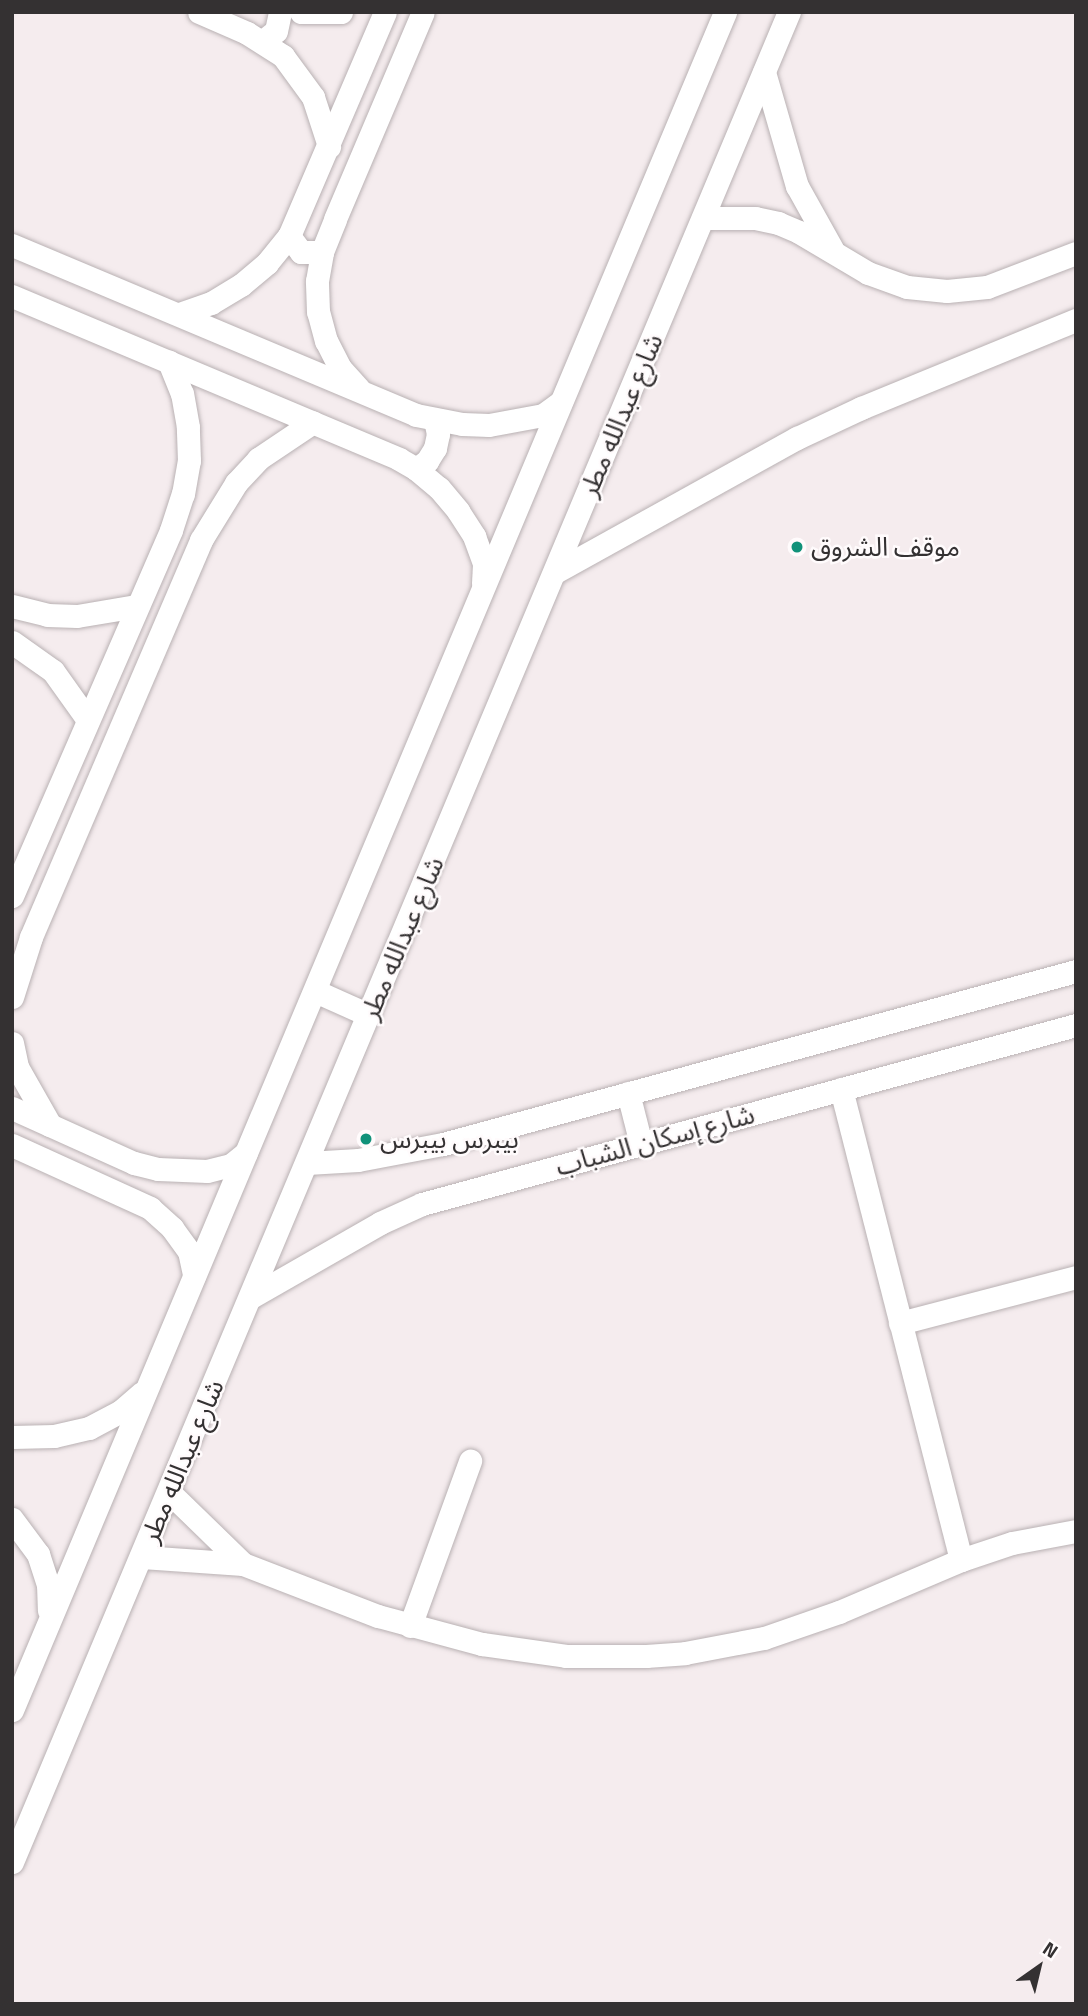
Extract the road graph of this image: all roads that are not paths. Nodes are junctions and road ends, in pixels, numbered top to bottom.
1 (199, 12) edge
2 (280, 12) edge
3 (301, 12) edge
4 (341, 12) edge
5 (385, 12) edge
6 (423, 12) edge
7 (725, 12) edge
8 (789, 12) edge
9 (263, 41) junction
10 (764, 72) junction
11 (329, 146) junction
12 (703, 218) junction
13 (289, 236) junction
14 (12, 244) edge
15 (322, 252) junction
16 (834, 252) junction
17 (1076, 253) edge
18 (12, 296) edge
19 (179, 314) junction
20 (1076, 320) edge
21 (169, 362) junction
22 (360, 391) junction
23 (561, 402) junction
24 (435, 419) junction
25 (313, 422) junction
26 (416, 469) junction
27 (171, 530) junction
28 (201, 540) junction
29 (555, 572) junction
30 (482, 590) junction
31 (137, 606) junction
32 (16, 608) edge
33 (12, 640) edge
34 (88, 720) junction
35 (12, 896) edge
36 (22, 937) edge
37 (1076, 971) edge
38 (315, 991) junction
39 (12, 997) edge
40 (369, 1015) junction
41 (1076, 1025) edge
42 (12, 1043) edge
43 (841, 1089) junction
44 (628, 1093) junction
45 (12, 1108) edge
46 (50, 1125) junction
47 (641, 1144) junction
48 (12, 1145) edge
49 (246, 1153) junction
50 (134, 1163) junction
51 (307, 1163) junction
52 (122, 1194) junction
53 (194, 1275) junction
54 (1076, 1277) edge
55 (251, 1297) junction
56 (900, 1323) junction
57 (144, 1391) junction
58 (12, 1437) edge
59 (470, 1461) dead end
60 (169, 1492) junction
61 (12, 1519) edge
62 (1076, 1531) edge
63 (142, 1557) junction
64 (961, 1560) junction
65 (243, 1564) junction
66 (49, 1619) junction
67 (410, 1626) junction
68 (12, 1710) edge
69 (12, 1862) edge

1 - 9 street
2 - 9 street
3 - 4 street
5 - 11 street
6 - 15 street
7 - 23 street
8 - 10 street, شارع عبدالله مطر
9 - 11 street
10 - 12 street, شارع عبدالله مطر
10 - 16 street
11 - 13 street
12 - 16 street
12 - 29 street, شارع عبدالله مطر
13 - 15 street
13 - 19 street
14 - 19 street
15 - 22 street
16 - 17 street
18 - 21 street
19 - 22 street
20 - 29 street
21 - 25 street
21 - 27 street
22 - 24 street
23 - 24 street
23 - 30 street
24 - 26 street
25 - 26 street
25 - 28 street
26 - 30 street
27 - 28 street
27 - 31 street
28 - 36 street
29 - 40 street, شارع عبدالله مطر
30 - 38 street
31 - 32 street
31 - 34 street
32 - 33 street
33 - 34 street
34 - 35 street
36 - 39 street
37 - 44 street, شارع إسكان الشباب
38 - 40 street
38 - 49 street
40 - 51 street, شارع عبدالله مطر
41 - 43 street, شارع إسكان الشباب
42 - 46 street
43 - 47 street, شارع إسكان الشباب
43 - 56 street
44 - 47 street
44 - 51 street, شارع إسكان الشباب
45 - 46 street
46 - 50 street
47 - 55 street, شارع إسكان الشباب
48 - 52 street
49 - 50 street
49 - 53 street
50 - 52 street
51 - 55 street, شارع عبدالله مطر
52 - 53 street
53 - 57 street
54 - 56 street
55 - 60 street, شارع عبدالله مطر
56 - 64 street
57 - 58 street
57 - 66 street
59 - 67 street
60 - 63 street, شارع عبدالله مطر
60 - 65 street
61 - 66 street
62 - 64 street
63 - 65 street
63 - 69 street, شارع عبدالله مطر
64 - 67 street
65 - 67 street
66 - 68 street

